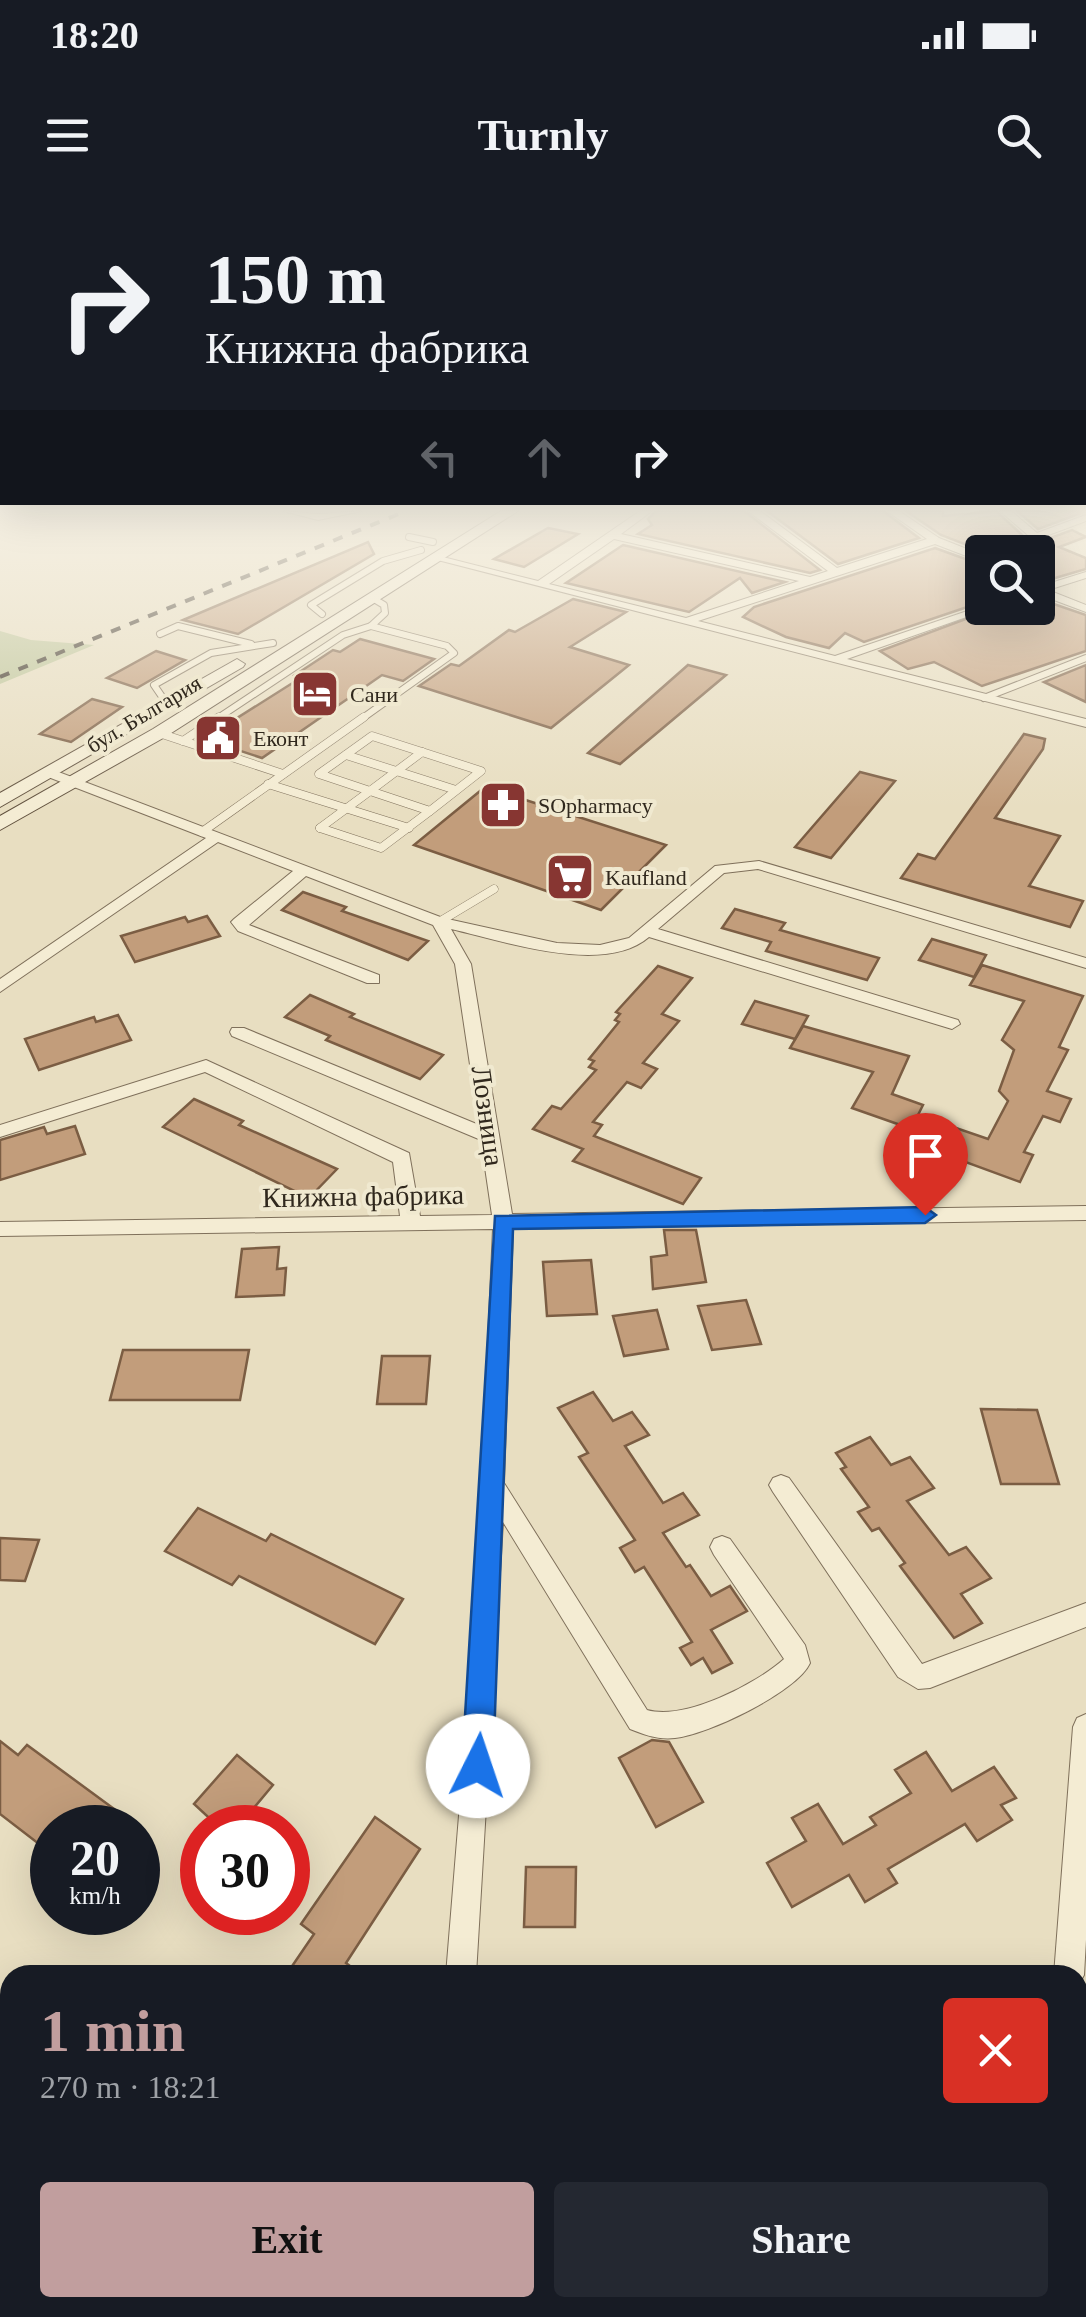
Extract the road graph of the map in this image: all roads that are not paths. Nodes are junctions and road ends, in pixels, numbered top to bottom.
1 (328, 610) edge
2 (357, 610) edge
3 (384, 610) edge
4 (647, 610) edge
5 (719, 610) edge
6 (965, 615) edge
7 (689, 620) junction
8 (371, 626) junction
9 (160, 634) dead end
10 (265, 644) junction
11 (840, 658) junction
12 (1086, 658) edge
13 (984, 698) junction
14 (1086, 723) edge
15 (159, 733) junction
16 (184, 740) junction
17 (422, 752) junction
18 (346, 755) junction
19 (396, 771) junction
20 (48, 772) junction
21 (283, 774) junction
22 (73, 782) junction
23 (268, 784) junction
24 (370, 790) junction
25 (456, 790) junction
26 (0, 801) edge
27 (346, 808) junction
28 (430, 811) junction
29 (0, 824) edge
30 (409, 828) junction
31 (209, 834) junction
32 (304, 870) junction
33 (494, 889) dead end
34 (440, 922) junction
35 (648, 931) junction
36 (1086, 963) edge
37 (373, 979) dead end
38 (0, 987) edge
39 (952, 1024) dead end
40 (238, 1032) dead end
41 (0, 1131) edge
42 (491, 1137) junction
43 (1086, 1213) edge
44 (502, 1222) junction
45 (411, 1223) junction
46 (0, 1229) edge
47 (490, 1481) junction
48 (781, 1485) dead end
49 (722, 1547) dead end
50 (1086, 1615) edge
51 (1086, 1727) edge
52 (462, 1965) edge
53 (1070, 1965) edge

1 - 10 main road, бул. България
2 - 15 main road, бул. България
3 - 8 lane
4 - 7 street
5 - 7 street
6 - 11 street
7 - 11 street
8 - 16 lane
8 - 21 lane
9 - 10 lane
10 - 20 main road, бул. България
11 - 13 street
12 - 13 lane
13 - 14 street
15 - 16 lane
15 - 22 main road, бул. България
16 - 21 lane
17 - 18 lane
17 - 19 lane
17 - 25 lane
18 - 19 lane
18 - 24 lane
19 - 24 lane
19 - 25 lane
20 - 22 street
20 - 26 main road, бул. България
21 - 23 lane
22 - 29 main road, бул. България
22 - 31 street
23 - 27 lane
23 - 31 lane
24 - 27 lane
24 - 28 lane
25 - 28 lane
27 - 30 lane
27 - 30 lane
28 - 30 lane
31 - 32 street
31 - 38 street
32 - 34 street
32 - 37 street
33 - 34 lane
34 - 35 street
34 - 42 street, Лозница
35 - 36 street
35 - 39 street
40 - 42 street
41 - 45 street
42 - 44 street, Лозница
43 - 44 street, Книжна фабрика
44 - 45 street, Книжна фабрика
44 - 47 street, Лозница
45 - 46 street, Книжна фабрика
47 - 49 street
47 - 52 street, Лозница
48 - 50 street
51 - 53 street

